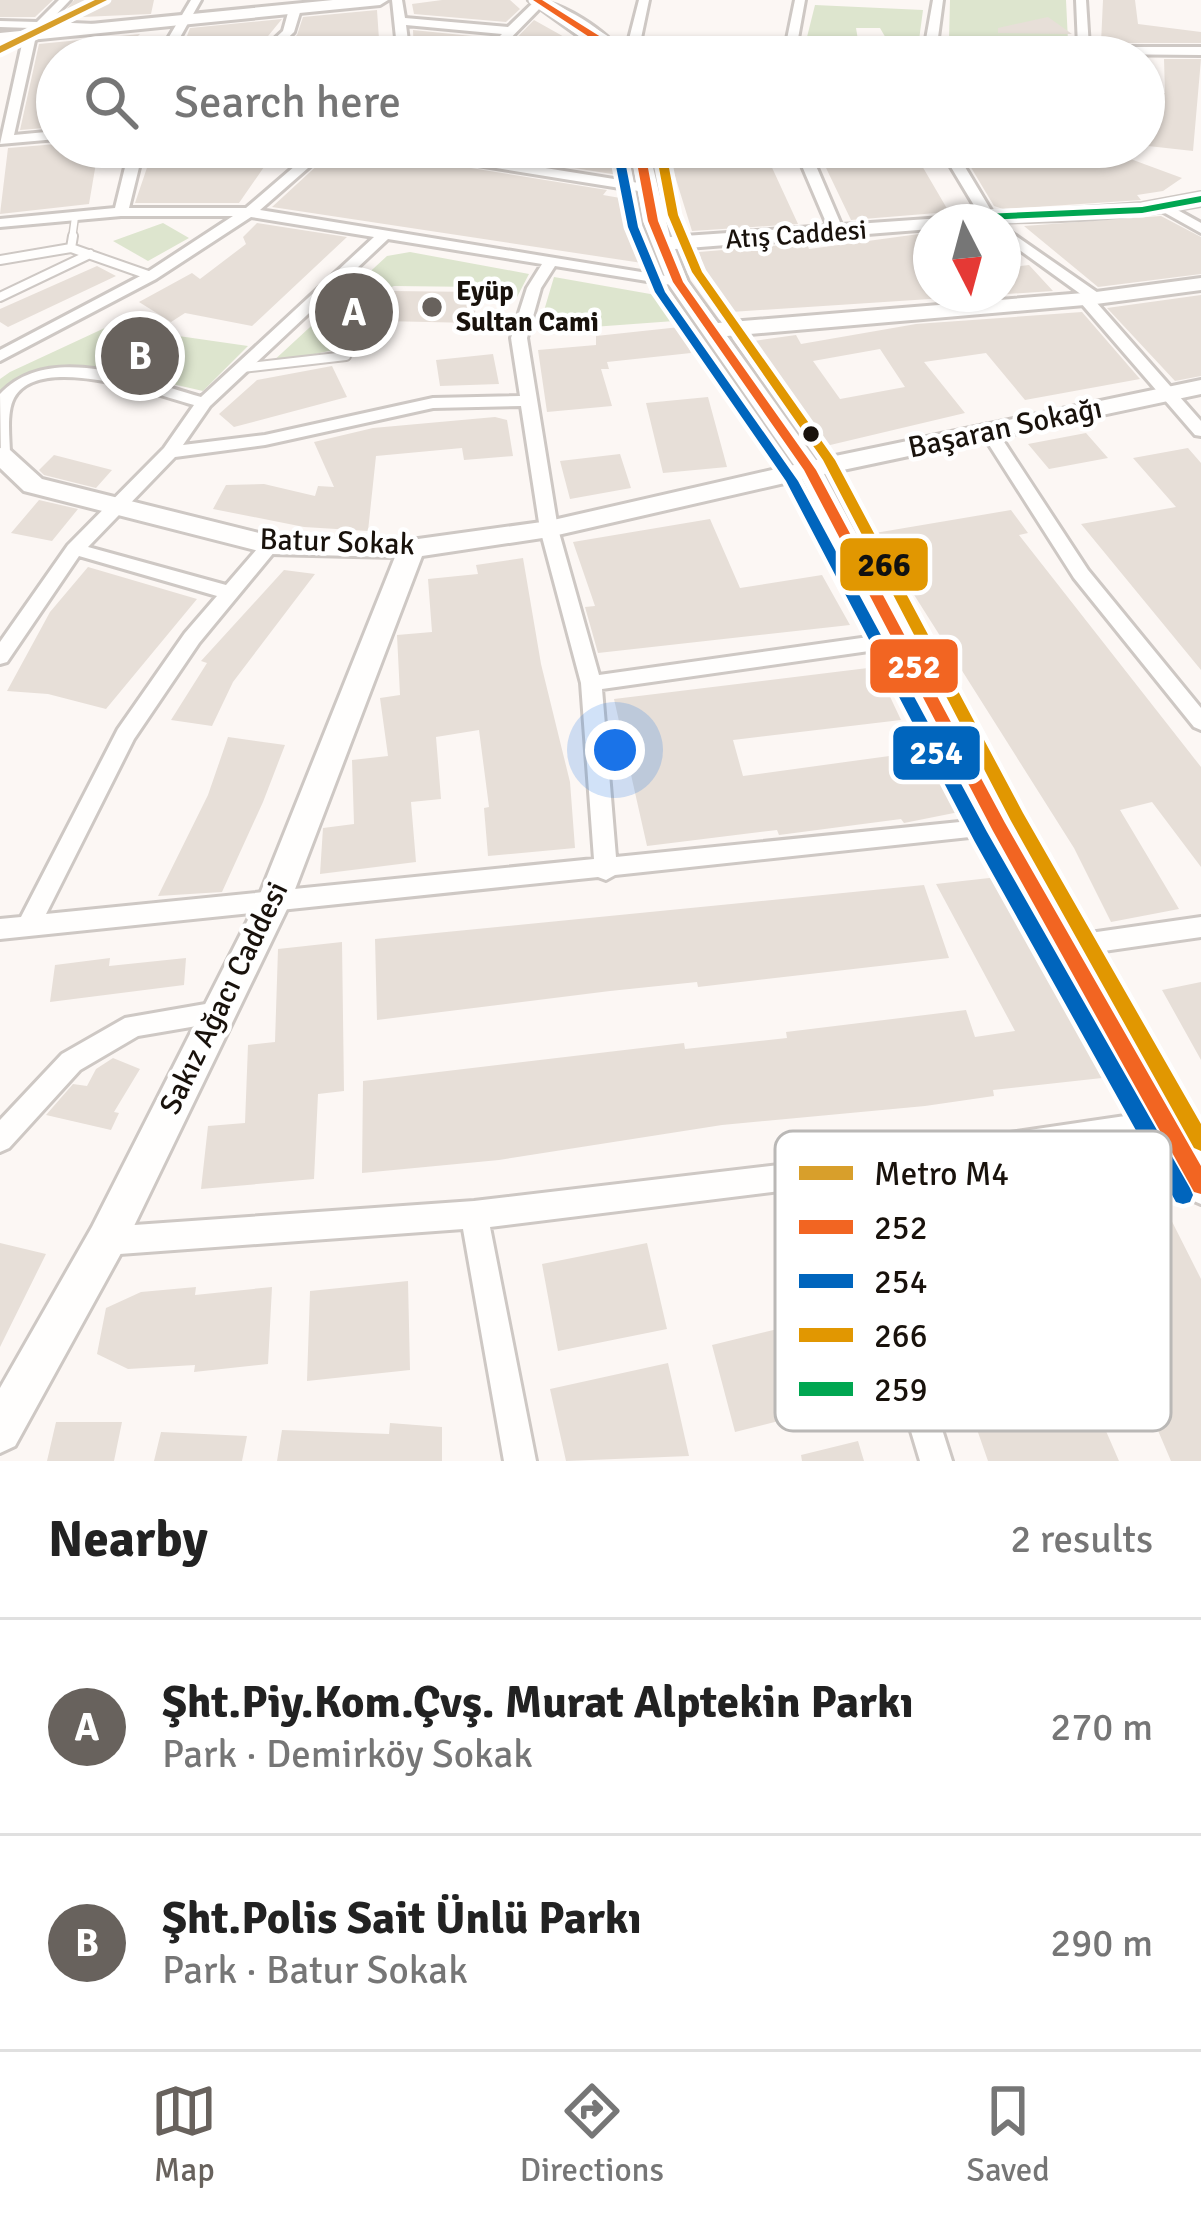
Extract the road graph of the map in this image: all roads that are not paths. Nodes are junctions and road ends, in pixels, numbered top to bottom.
1 (65, 0) edge
2 (196, 0) edge
3 (380, 0) edge
4 (398, 0) edge
5 (644, 0) edge
6 (800, 0) edge
7 (938, 0) edge
8 (1081, 0) edge
9 (538, 1) edge
10 (295, 9) junction
11 (402, 21) junction
12 (179, 22) junction
13 (0, 24) edge
14 (34, 30) junction
15 (511, 31) junction
16 (173, 36) edge
17 (284, 36) edge
18 (403, 36) edge
19 (506, 36) edge
20 (590, 36) edge
21 (636, 36) edge
22 (792, 36) edge
23 (932, 36) edge
24 (1083, 36) edge
25 (0, 38) edge
26 (1165, 51) edge
27 (1201, 51) edge
28 (36, 137) edge
29 (4, 139) edge
30 (131, 168) edge
31 (300, 168) edge
32 (542, 168) edge
33 (642, 168) edge
34 (810, 168) edge
35 (958, 168) edge
36 (645, 188) junction
37 (1201, 199) edge
38 (979, 204) edge
39 (1163, 206) junction
40 (121, 212) junction
41 (249, 212) junction
42 (75, 217) junction
43 (1021, 217) edge
44 (0, 224) edge
45 (913, 225) edge
46 (1201, 230) edge
47 (838, 233) junction
48 (384, 235) junction
49 (662, 244) junction
50 (1021, 244) edge
51 (70, 248) junction
52 (90, 254) junction
53 (0, 260) edge
54 (550, 263) junction
55 (152, 276) junction
56 (678, 283) junction
57 (1201, 284) edge
58 (0, 297) edge
59 (1090, 299) junction
60 (716, 330) junction
61 (0, 356) edge
62 (346, 356) dead end
63 (242, 368) junction
64 (1201, 387) edge
65 (1171, 395) junction
66 (526, 400) junction
67 (204, 404) junction
68 (987, 429) junction
69 (1201, 431) edge
70 (170, 452) junction
71 (1, 454) edge
72 (810, 470) junction
73 (116, 509) junction
74 (549, 529) junction
75 (271, 545) junction
76 (75, 549) junction
77 (411, 549) junction
78 (230, 593) junction
79 (904, 639) junction
80 (0, 657) edge
81 (591, 682) junction
82 (1201, 722) edge
83 (999, 827) junction
84 (606, 871) junction
85 (272, 905) junction
86 (29, 925) junction
87 (1201, 927) edge
88 (0, 929) edge
89 (1069, 946) junction
90 (217, 1013) junction
91 (1166, 1122) junction
92 (1106, 1131) edge
93 (0, 1138) edge
94 (775, 1179) edge
95 (1201, 1185) edge
96 (474, 1215) junction
97 (106, 1241) junction
98 (0, 1431) edge
99 (928, 1431) edge
100 (520, 1461) edge
101 (937, 1461) edge

1 - 14 street
2 - 12 street
3 - 10 street
4 - 11 street
5 - 21 street
6 - 22 street
7 - 23 street
8 - 24 street
9 - 15 street
9 - 20 street
10 - 12 street
10 - 17 street
11 - 15 street
11 - 18 street
12 - 14 street
12 - 16 street
13 - 14 street
14 - 25 street
14 - 29 street
15 - 19 street
26 - 27 street
28 - 29 street
30 - 40 street
31 - 41 street
32 - 36 street
33 - 36 street
34 - 47 street
35 - 38 street
36 - 49 street
37 - 39 street
39 - 43 street
39 - 46 street
40 - 41 street
40 - 42 street
41 - 48 street
41 - 55 street
42 - 44 street
42 - 51 lane
45 - 47 street, Atış Caddesi
47 - 49 street, Atış Caddesi
48 - 54 street
48 - 63 street
49 - 56 street
50 - 59 street
51 - 52 lane
51 - 53 lane
52 - 55 lane
52 - 58 lane
54 - 56 street
54 - 66 street
55 - 61 street
56 - 60 street
57 - 59 street
59 - 60 street
59 - 65 street
60 - 72 street
62 - 63 lane
63 - 67 street
64 - 65 street, Başaran Sokağı
65 - 68 street, Başaran Sokağı
65 - 69 street
66 - 70 street
66 - 74 street
67 - 70 street
67 - 71 street, Batur Sokak
68 - 72 street, Başaran Sokağı
68 - 82 street
70 - 73 street
71 - 73 street, Batur Sokak
72 - 74 street, Batur Sokak
72 - 79 street
73 - 75 street, Batur Sokak
73 - 76 street
74 - 77 street, Batur Sokak
74 - 81 street
75 - 77 street, Batur Sokak
75 - 78 street
76 - 78 street
76 - 80 street
77 - 85 street, Sakız Ağacı Caddesi
78 - 86 street
79 - 81 street
79 - 83 street
81 - 84 street
83 - 84 street
83 - 89 street
84 - 85 street
85 - 86 street
85 - 90 street, Sakız Ağacı Caddesi
86 - 88 street
87 - 89 street
89 - 91 street
90 - 93 street
90 - 97 street, Sakız Ağacı Caddesi
91 - 92 street
91 - 95 street
94 - 96 street
96 - 97 street
96 - 100 street
97 - 98 street, Sakız Ağacı Caddesi
99 - 101 street

